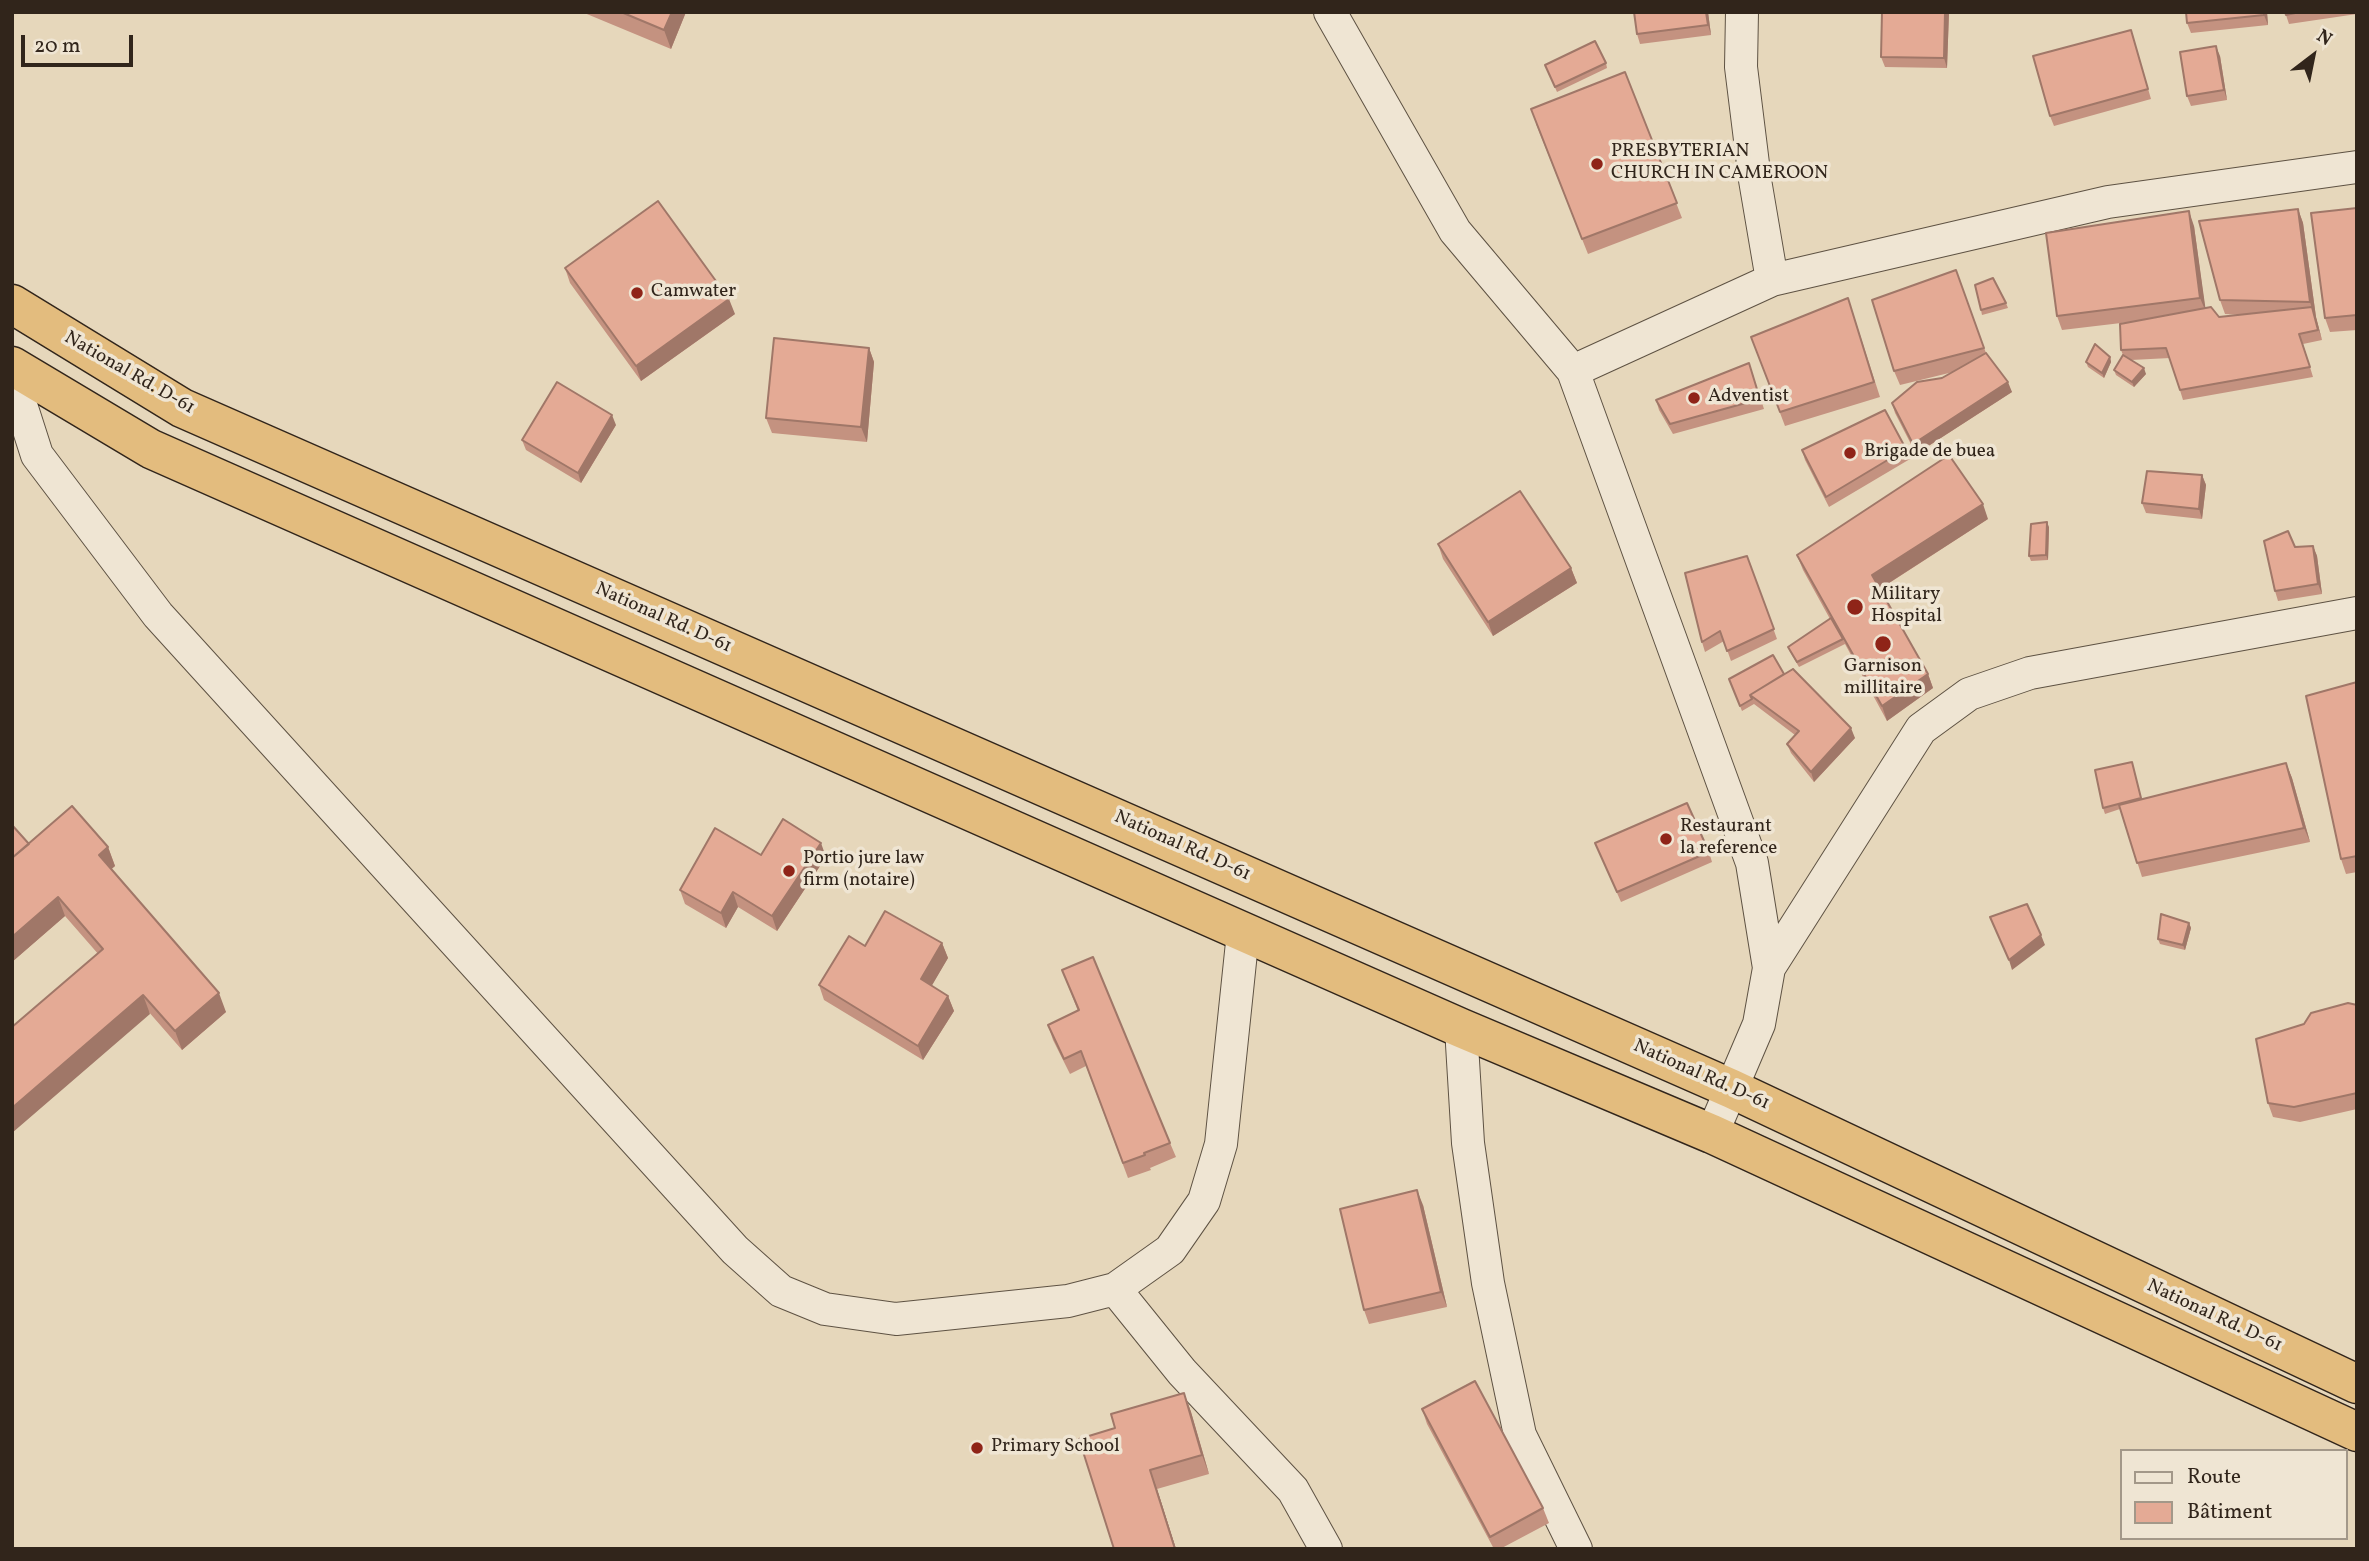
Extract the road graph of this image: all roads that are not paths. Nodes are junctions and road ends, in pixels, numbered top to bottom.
1 (1330, 12) edge
2 (1742, 12) edge
3 (2357, 167) edge
4 (1772, 280) junction
5 (12, 304) edge
6 (12, 366) edge
7 (1573, 372) junction
8 (12, 377) edge
9 (2357, 613) edge
10 (1243, 933) junction
11 (1769, 968) junction
12 (1461, 1028) junction
13 (1732, 1089) junction
14 (1712, 1135) junction
15 (1115, 1289) junction
16 (2357, 1384) edge
17 (2357, 1432) edge
18 (1326, 1549) edge
19 (1577, 1549) edge

1 - 7 street
2 - 4 street
3 - 4 street
4 - 7 street
5 - 13 highway, National Rd. D-61
6 - 10 highway
7 - 11 street
8 - 15 street
9 - 11 street
10 - 12 highway
10 - 15 street
11 - 13 street
12 - 14 highway
12 - 19 street
13 - 14 street
13 - 16 highway, National Rd. D-61
14 - 17 highway
15 - 18 street

